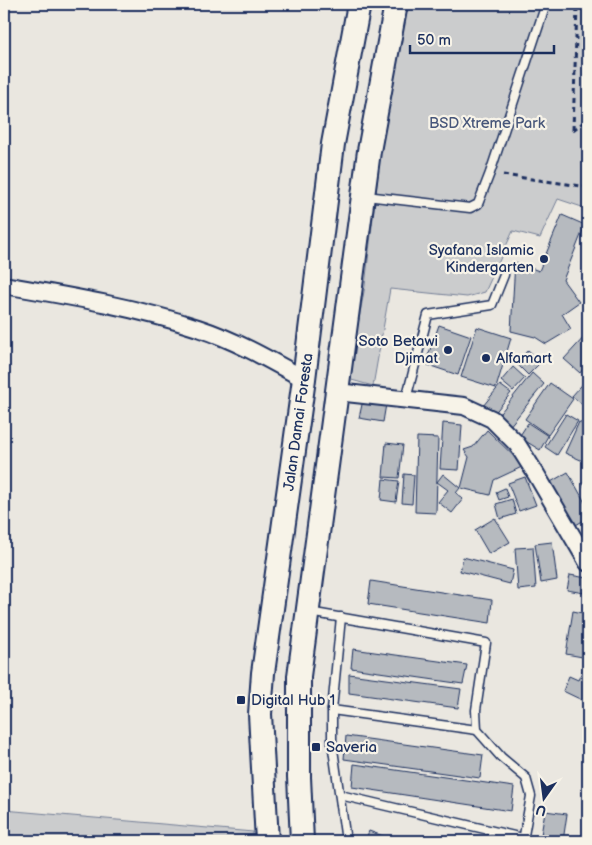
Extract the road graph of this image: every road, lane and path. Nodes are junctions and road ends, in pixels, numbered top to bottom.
1 (359, 4) edge
2 (396, 4) edge
3 (546, 4) edge
4 (588, 6) edge
5 (588, 119) edge
6 (334, 144) junction
7 (369, 151) junction
8 (490, 173) junction
9 (588, 186) edge
10 (363, 196) junction
11 (504, 275) dead end
12 (4, 285) edge
13 (304, 379) junction
14 (336, 392) junction
15 (406, 399) junction
16 (588, 563) edge
17 (307, 612) junction
18 (341, 618) junction
19 (262, 673) junction
20 (299, 676) junction
21 (332, 710) junction
22 (477, 730) junction
23 (340, 795) junction
24 (523, 840) edge
25 (266, 841) edge
26 (302, 841) edge
27 (346, 841) edge

1 - 6 main road, Jalan Damai Foresta
2 - 7 main road
3 - 8 lane
4 - 5 path
6 - 7 main road
6 - 13 main road, Jalan Damai Foresta
7 - 10 main road
8 - 9 path
8 - 10 lane
10 - 14 main road
11 - 15 lane
12 - 13 street
13 - 19 main road, Jalan Damai Foresta
14 - 15 street
14 - 17 main road
15 - 16 street
17 - 18 lane
17 - 20 main road
18 - 21 lane
18 - 22 lane
19 - 20 main road
19 - 25 main road, Jalan Damai Foresta
20 - 26 main road
21 - 22 lane
21 - 23 lane
22 - 24 lane
23 - 24 lane
23 - 27 lane

